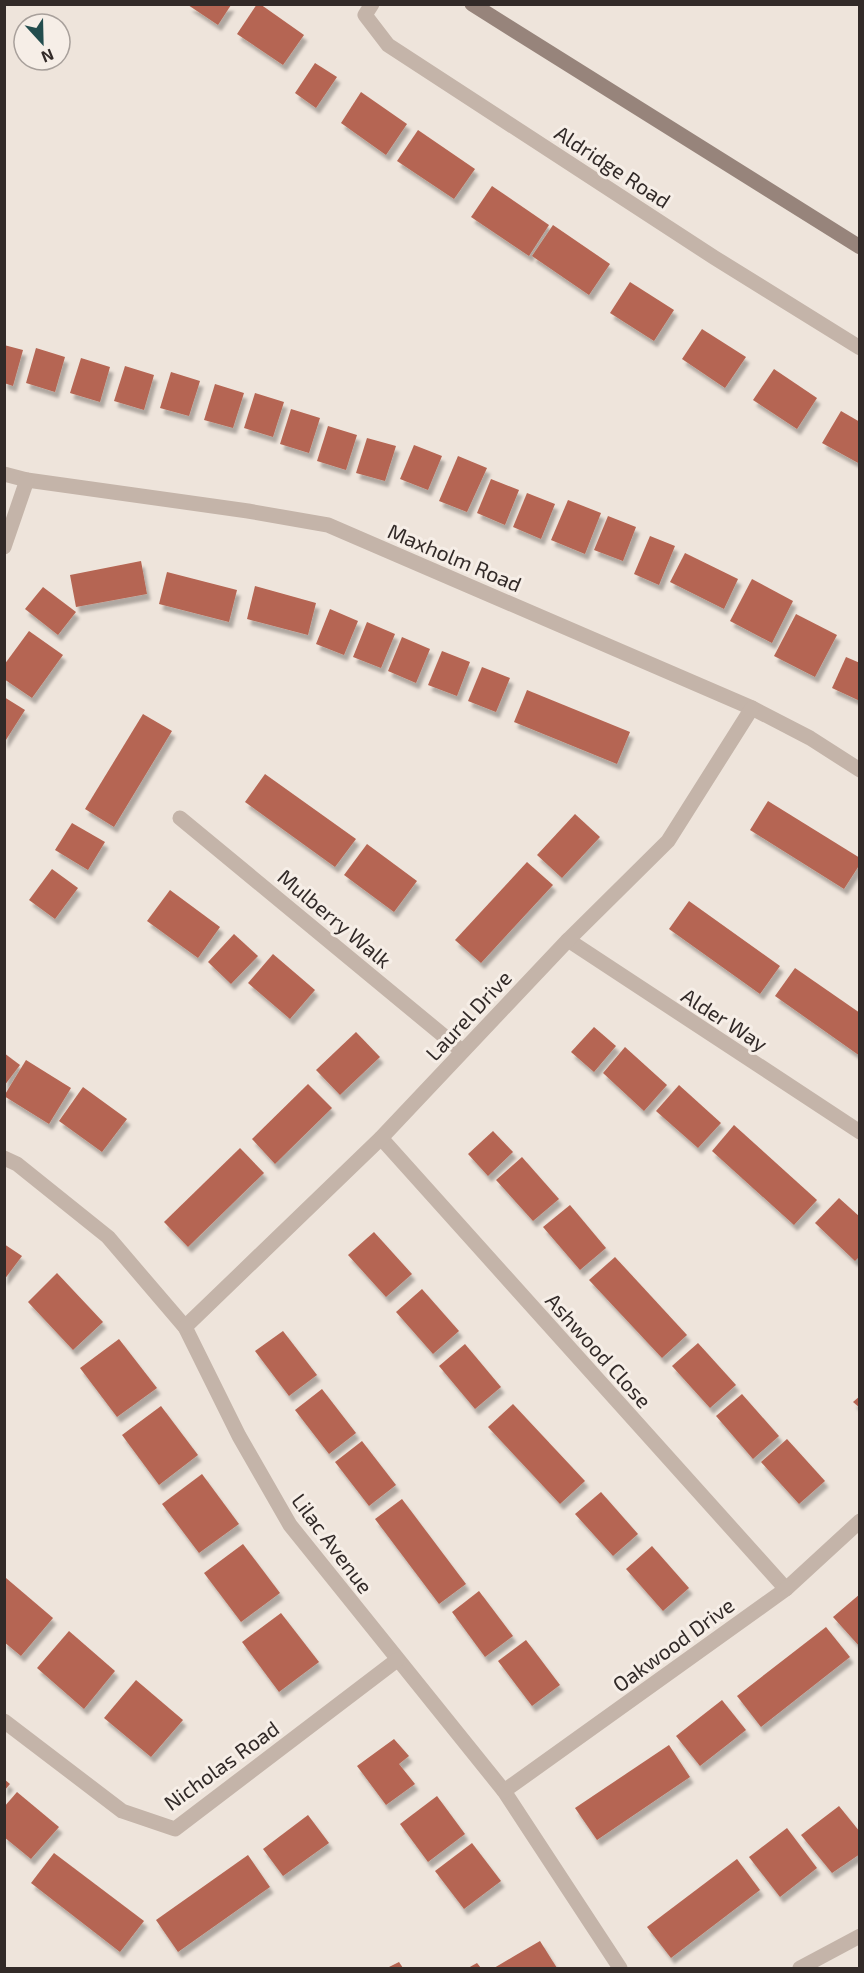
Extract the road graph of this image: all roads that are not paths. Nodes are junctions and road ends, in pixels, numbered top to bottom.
1 (372, 4) edge
2 (472, 4) edge
3 (860, 248) edge
4 (860, 348) edge
5 (4, 474) edge
6 (27, 480) junction
7 (4, 547) edge
8 (752, 708) junction
9 (860, 770) edge
10 (180, 818) dead end
11 (568, 940) junction
12 (462, 1051) junction
13 (860, 1132) edge
14 (381, 1138) junction
15 (4, 1158) edge
16 (185, 1328) junction
17 (860, 1521) edge
18 (786, 1589) junction
19 (397, 1660) junction
20 (4, 1720) edge
21 (504, 1791) junction
22 (860, 1936) edge
23 (620, 1968) edge
24 (800, 1968) edge

1 - 4 street, Aldridge Road
2 - 3 street
5 - 6 street, Maxholm Road
6 - 7 street
6 - 8 street, Maxholm Road
8 - 9 street, Maxholm Road
8 - 11 street, Laurel Drive
10 - 12 street, Mulberry Walk
11 - 12 street, Laurel Drive
11 - 13 street, Alder Way
12 - 14 street, Laurel Drive
14 - 16 street, Laurel Drive
14 - 18 street, Ashwood Close
15 - 16 street, Lilac Avenue
16 - 19 street, Lilac Avenue
17 - 18 street, Oakwood Drive
18 - 21 street, Oakwood Drive
19 - 20 street, Nicholas Road
19 - 21 street, Lilac Avenue
21 - 23 street, Lilac Avenue
22 - 24 street

